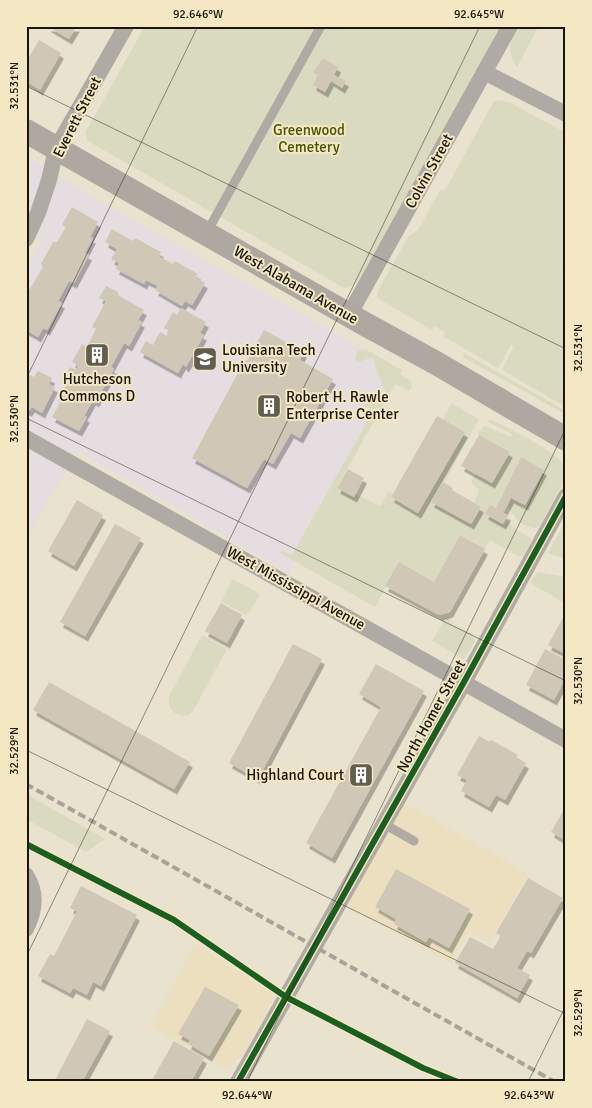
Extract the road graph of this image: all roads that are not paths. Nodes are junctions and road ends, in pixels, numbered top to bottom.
1 (126, 26) edge
2 (321, 26) edge
3 (510, 26) edge
4 (484, 72) junction
5 (566, 114) edge
6 (26, 131) edge
7 (56, 149) junction
8 (206, 233) junction
9 (26, 239) edge
10 (349, 315) junction
11 (26, 438) edge
12 (566, 440) edge
13 (566, 496) edge
14 (464, 682) junction
15 (566, 740) edge
16 (384, 824) junction
17 (414, 841) dead end
18 (26, 875) edge
19 (26, 929) edge
20 (238, 1082) edge

1 - 7 street, Everett Street
2 - 8 lane
3 - 4 street, Colvin Street
4 - 5 street
4 - 10 street, Colvin Street
6 - 7 main road, West Alabama Avenue
7 - 8 main road, West Alabama Avenue
7 - 9 street, Everett Street
8 - 10 main road, West Alabama Avenue
10 - 12 main road, West Alabama Avenue
11 - 14 street, West Mississippi Avenue
13 - 14 street, North Homer Street
14 - 15 street, West Mississippi Avenue
14 - 16 street, North Homer Street
16 - 17 lane
16 - 20 street, North Homer Street
18 - 19 street

